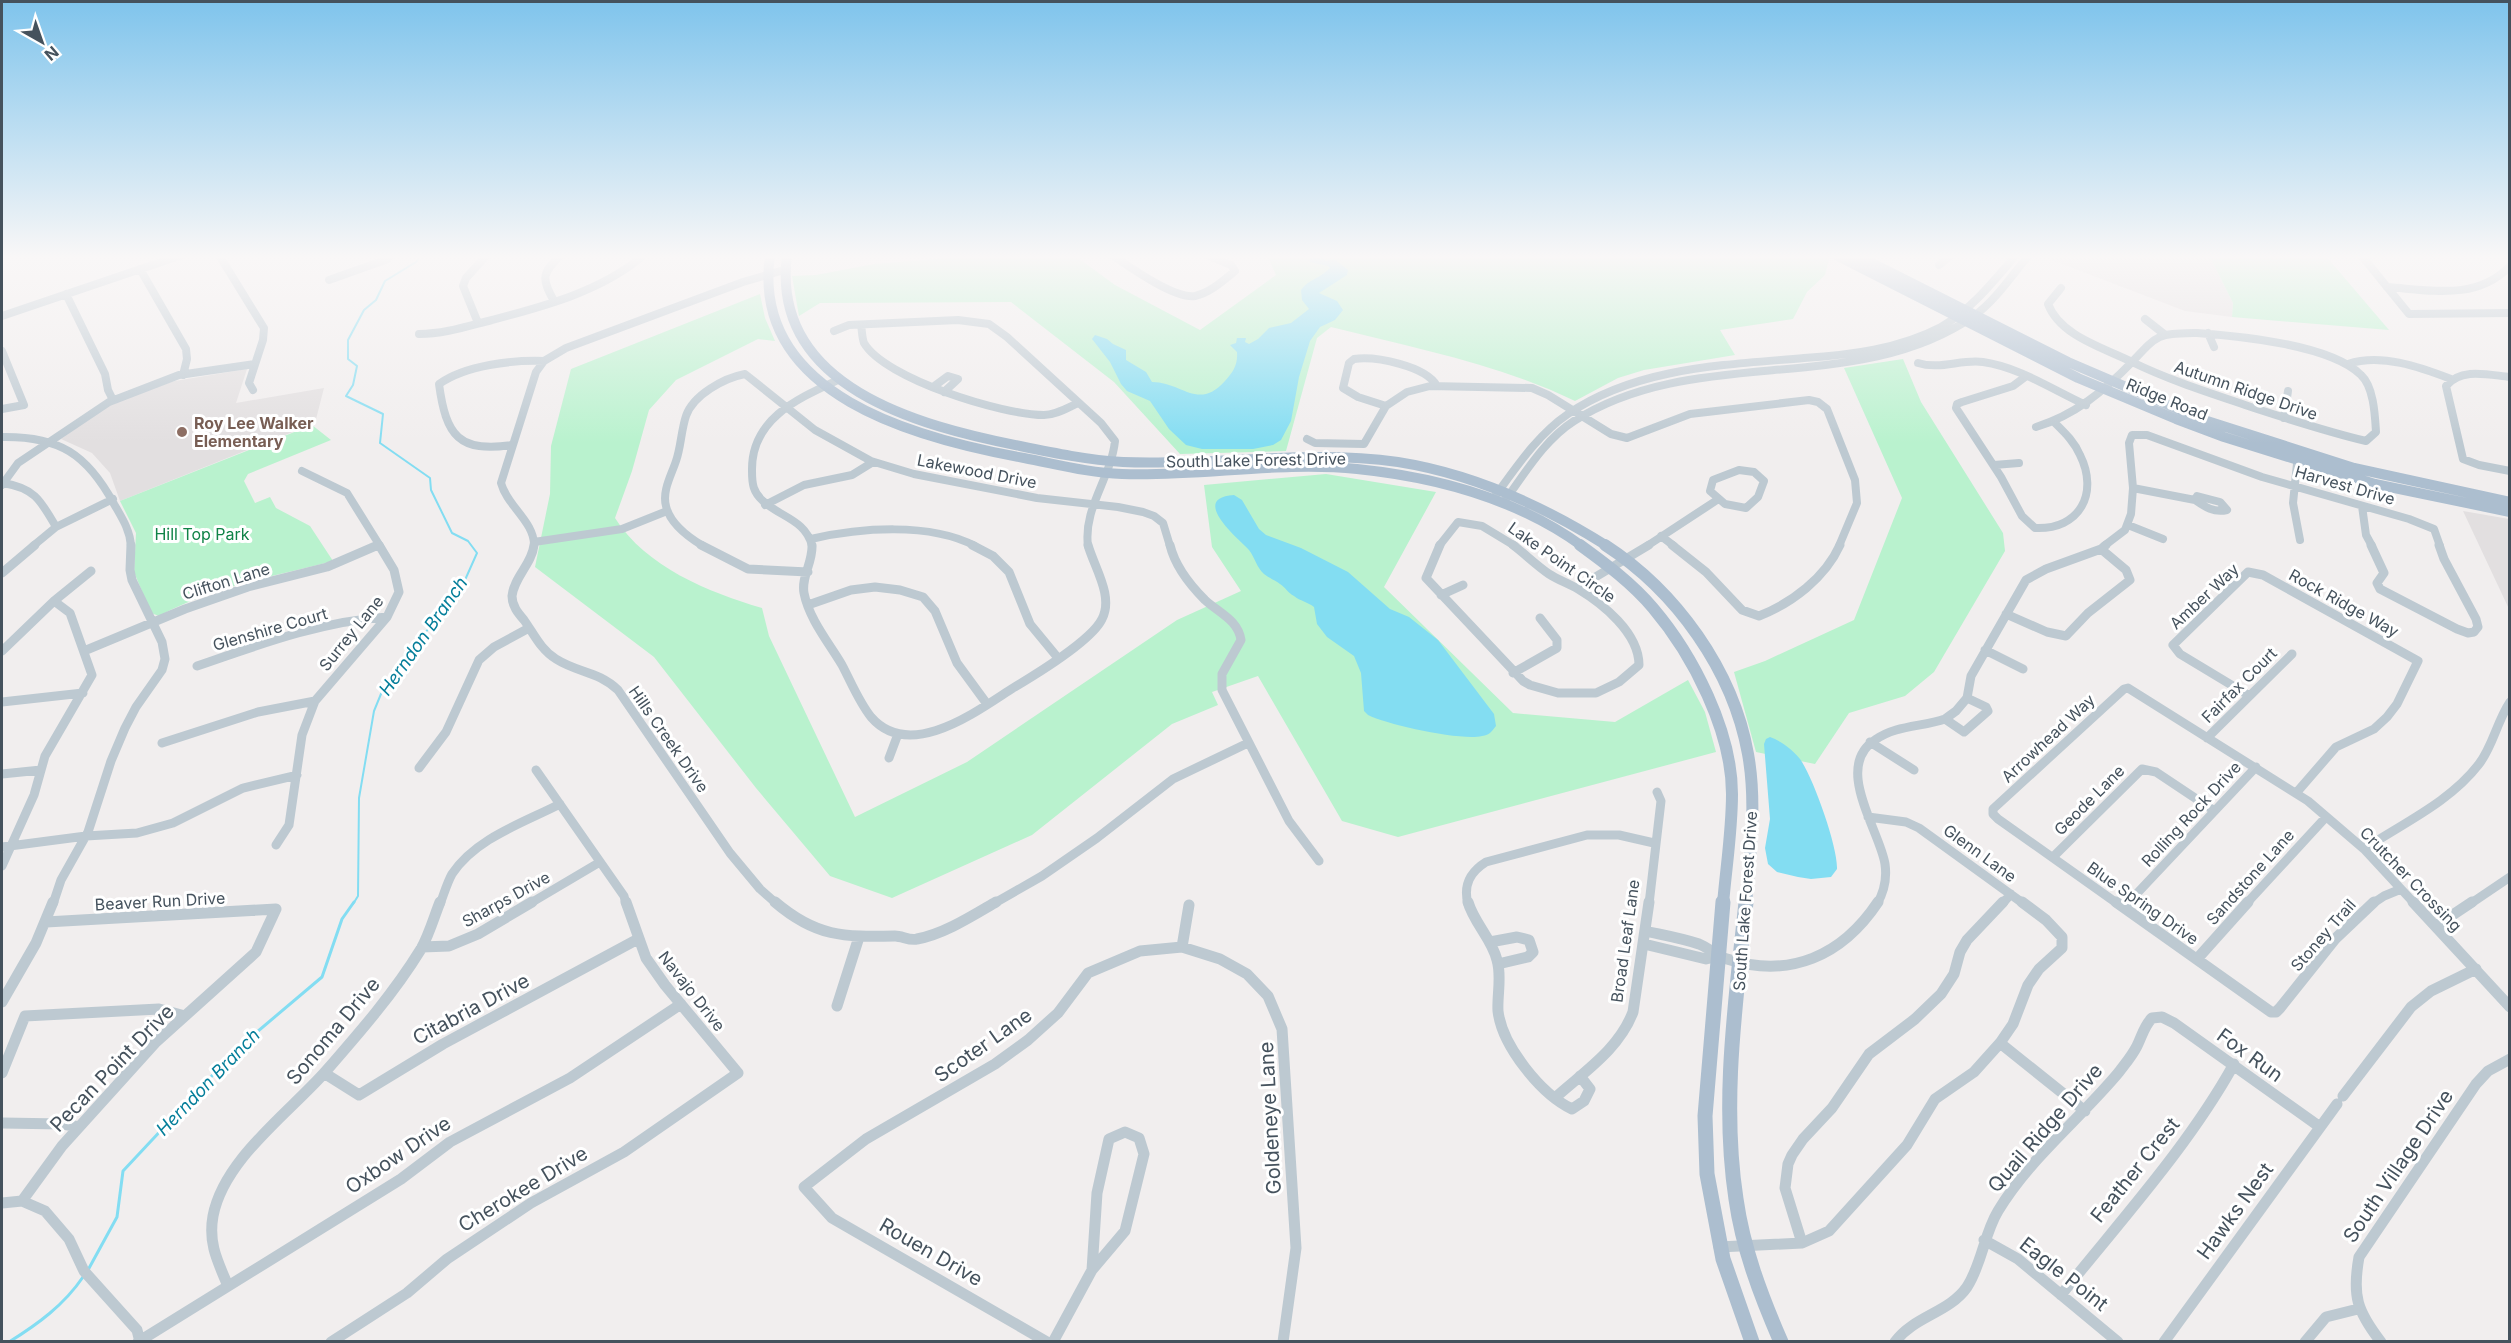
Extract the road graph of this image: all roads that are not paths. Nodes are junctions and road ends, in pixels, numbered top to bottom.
1 (78, 318) edge
2 (168, 318) edge
3 (259, 318) edge
4 (476, 318) edge
5 (496, 318) edge
6 (649, 318) edge
7 (776, 318) edge
8 (792, 318) edge
9 (1961, 318) edge
10 (1967, 318) edge
11 (2055, 318) edge
12 (2145, 319) dead end
13 (478, 323) junction
14 (861, 325) junction
15 (834, 331) dead end
16 (2208, 333) junction
17 (419, 334) dead end
18 (2164, 334) junction
19 (2214, 347) dead end
20 (2, 351) edge
21 (1849, 357) junction
22 (544, 361) junction
23 (1918, 363) dead end
24 (2132, 363) junction
25 (255, 364) junction
26 (2348, 364) junction
27 (183, 375) junction
28 (2025, 377) junction
29 (2510, 377) edge
30 (2451, 379) junction
31 (838, 380) junction
32 (825, 386) junction
33 (1437, 386) junction
34 (2107, 386) junction
35 (933, 387) junction
36 (254, 390) dead end
37 (2288, 391) dead end
38 (944, 392) junction
39 (113, 400) junction
40 (1078, 404) junction
41 (2086, 405) junction
42 (787, 406) junction
43 (1386, 406) junction
44 (2, 409) edge
45 (1574, 410) junction
46 (1584, 416) junction
47 (2283, 418) junction
48 (2054, 422) junction
49 (2036, 427) dead end
50 (2, 437) edge
51 (1307, 439) dead end
52 (50, 441) junction
53 (512, 445) junction
54 (2297, 456) junction
55 (873, 462) junction
56 (2019, 464) dead end
57 (1994, 465) junction
58 (1109, 467) junction
59 (302, 471) dead end
60 (2510, 471) edge
61 (2, 484) edge
62 (2294, 487) junction
63 (2133, 488) junction
64 (1502, 496) junction
65 (113, 499) junction
66 (1717, 500) junction
67 (2195, 501) dead end
68 (2510, 502) edge
69 (765, 505) junction
70 (1094, 506) junction
71 (2362, 506) junction
72 (667, 511) junction
73 (2510, 512) edge
74 (2128, 525) junction
75 (56, 527) junction
76 (1661, 536) junction
77 (811, 539) junction
78 (2163, 539) dead end
79 (2301, 540) dead end
80 (534, 542) junction
81 (378, 545) junction
82 (2101, 549) junction
83 (1620, 564) junction
84 (91, 571) dead end
85 (808, 572) junction
86 (2255, 572) joint
87 (2, 573) edge
88 (1463, 585) dead end
89 (1577, 588) junction
90 (1441, 595) junction
91 (54, 601) junction
92 (808, 605) junction
93 (2006, 614) junction
94 (387, 617) junction
95 (1540, 618) dead end
96 (152, 624) junction
97 (529, 628) junction
98 (1985, 650) junction
99 (2, 651) edge
100 (84, 651) junction
101 (2292, 654) dead end
102 (1058, 658) junction
103 (197, 666) dead end
104 (2023, 669) dead end
105 (1513, 673) junction
106 (2128, 688) joint
107 (84, 693) junction
108 (2248, 695) junction
109 (1966, 698) junction
110 (315, 701) junction
111 (2, 702) edge
112 (2510, 702) edge
113 (987, 704) junction
114 (1945, 719) junction
115 (898, 734) junction
116 (2207, 738) junction
117 (1870, 742) junction
118 (162, 743) dead end
119 (1248, 743) junction
120 (889, 758) dead end
121 (2256, 767) junction
122 (419, 768) dead end
123 (41, 770) junction
124 (536, 770) dead end
125 (1914, 770) dead end
126 (2, 774) edge
127 (297, 775) junction
128 (1657, 792) dead end
129 (2297, 792) junction
130 (560, 804) junction
131 (2213, 810) junction
132 (1993, 814) joint
133 (1868, 817) junction
134 (2326, 817) junction
135 (86, 836) junction
136 (1654, 843) junction
137 (276, 845) dead end
138 (6, 847) edge
139 (2364, 849) junction
140 (2053, 857) junction
141 (1319, 861) dead end
142 (600, 862) junction
143 (2, 866) edge
144 (2510, 877) edge
145 (2402, 889) junction
146 (2011, 894) junction
147 (1189, 904) dead end
148 (2124, 908) junction
149 (276, 909) joint
150 (46, 922) junction
151 (2436, 926) junction
152 (1645, 931) junction
153 (859, 937) junction
154 (638, 939) junction
155 (1490, 942) junction
156 (1644, 944) junction
157 (422, 947) junction
158 (1182, 947) junction
159 (1719, 956) junction
160 (2197, 959) junction
161 (1741, 963) junction
162 (1498, 964) junction
163 (2476, 969) junction
164 (2, 1002) edge
165 (681, 1004) junction
166 (837, 1006) dead end
167 (2510, 1007) edge
168 (2276, 1012) joint
169 (2153, 1014) joint
170 (185, 1016) junction
171 (2000, 1043) junction
172 (2508, 1062) edge
173 (2234, 1064) junction
174 (2, 1073) edge
175 (324, 1073) junction
176 (738, 1073) joint
177 (1580, 1076) junction
178 (1556, 1097) junction
179 (2085, 1111) junction
180 (2, 1123) edge
181 (79, 1127) junction
182 (2320, 1127) junction
183 (804, 1187) joint
184 (22, 1201) junction
185 (2, 1203) edge
186 (1984, 1240) junction
187 (1802, 1243) junction
188 (1746, 1246) junction
189 (1719, 1247) junction
190 (1092, 1270) junction
191 (228, 1286) junction
192 (2061, 1295) junction
193 (2358, 1309) junction
194 (139, 1341) edge
195 (331, 1341) edge
196 (1047, 1341) edge
197 (1053, 1341) edge
198 (1283, 1341) edge
199 (1752, 1341) edge
200 (1781, 1341) edge
201 (1895, 1341) edge
202 (2118, 1341) edge
203 (2164, 1341) edge
204 (2305, 1341) edge
205 (2381, 1341) edge

1 - 39 street
2 - 27 street
3 - 25 street
4 - 13 street
5 - 13 street
6 - 22 street
7 - 32 main road, South Lake Forest Drive
8 - 31 main road, South Lake Forest Drive
9 - 21 street
10 - 34 main road, Ridge Road
11 - 24 street, Autumn Ridge Drive
12 - 18 street
13 - 17 street
14 - 15 street
14 - 35 street
14 - 40 street
16 - 18 street
16 - 19 street
16 - 26 street
18 - 24 street
20 - 44 street
21 - 45 street
21 - 46 street
22 - 53 street
22 - 53 street
23 - 28 street
24 - 34 street
24 - 47 street, Autumn Ridge Drive
25 - 27 street
25 - 36 street
26 - 30 street
26 - 47 street, Autumn Ridge Drive
27 - 39 street
28 - 41 street
28 - 57 street
29 - 30 street
30 - 60 street
31 - 32 street
31 - 58 main road, South Lake Forest Drive
32 - 42 street
32 - 58 main road, South Lake Forest Drive
33 - 43 street
33 - 43 street
33 - 45 street
34 - 41 street
34 - 54 main road, Ridge Road
35 - 38 street
35 - 38 street
37 - 47 street
38 - 40 street
39 - 52 street
40 - 58 street
41 - 48 street
42 - 55 street, Lakewood Drive
42 - 69 street
42 - 72 street, Lakewood Drive
43 - 51 street
45 - 46 street
45 - 64 street
46 - 64 street
46 - 76 street
48 - 49 street
48 - 57 street
50 - 52 street
52 - 61 street
52 - 65 street
53 - 80 street
54 - 62 street
54 - 68 main road, Ridge Road
54 - 73 main road, Ridge Road
55 - 69 street
55 - 70 street, Lakewood Drive
56 - 57 street
58 - 64 main road, South Lake Forest Drive
58 - 70 street
59 - 81 street, Surrey Lane
61 - 75 street
62 - 63 street, Harvest Drive
62 - 71 street, Harvest Drive
62 - 79 street
63 - 67 street
63 - 74 street
64 - 83 main road, South Lake Forest Drive
65 - 75 street
65 - 96 street
66 - 66 street
66 - 76 street
69 - 77 street
70 - 102 street
70 - 119 street, Lakewood Drive
71 - 71 street, Harvest Drive
72 - 80 street
72 - 85 street
74 - 78 street
74 - 82 street
75 - 87 street
76 - 83 street
77 - 85 street
77 - 102 street
80 - 97 street, Hills Creek Drive
81 - 94 street, Surrey Lane
81 - 96 street, Clifton Lane
82 - 93 street
82 - 93 street
83 - 89 street
83 - 159 main road, South Lake Forest Drive
83 - 161 main road, South Lake Forest Drive
84 - 91 street
85 - 92 street
86 - 108 street, Amber Way
86 - 129 street, Rock Ridge Way
88 - 90 street
89 - 90 street, Lake Point Circle
89 - 105 street, Lake Point Circle
90 - 105 street, Lake Point Circle
91 - 99 street
91 - 100 street
92 - 113 street
92 - 115 street
93 - 98 street
94 - 103 street, Glenshire Court
94 - 110 street, Surrey Lane
95 - 105 street
96 - 100 street, Clifton Lane
96 - 135 street
97 - 122 street
97 - 153 street, Hills Creek Drive
98 - 104 street
98 - 109 street
100 - 107 street
101 - 108 street, Fairfax Court
102 - 113 street
106 - 116 street, Crutcher Crossing
106 - 132 street, Arrowhead Way
107 - 111 street
107 - 123 street
108 - 116 street, Fairfax Court
109 - 114 street
109 - 114 street
110 - 118 street
110 - 127 street, Surrey Lane
112 - 139 street
113 - 115 street
114 - 117 street
115 - 120 street
116 - 121 street, Crutcher Crossing
117 - 125 street
117 - 133 street
119 - 141 street, Lakewood Drive
119 - 153 street, Hills Creek Drive
121 - 129 street, Crutcher Crossing
121 - 131 street, Rolling Rock Drive
123 - 126 street
123 - 138 street
124 - 130 street, Navajo Drive
127 - 135 street
127 - 137 street, Surrey Lane
128 - 136 street, Broad Leaf Lane
129 - 134 street, Crutcher Crossing
130 - 142 street, Navajo Drive
130 - 157 street, Sonoma Drive
131 - 140 street, Geode Lane
131 - 148 street, Rolling Rock Drive
132 - 140 street, Blue Spring Drive
133 - 146 street, Glenn Lane
133 - 161 street
134 - 139 street, Crutcher Crossing
134 - 160 street, Sandstone Lane
135 - 138 street
135 - 150 street
136 - 152 street, Broad Leaf Lane
136 - 155 street
138 - 143 street
139 - 145 street, Crutcher Crossing
140 - 148 street, Blue Spring Drive
142 - 154 street, Navajo Drive
142 - 157 street, Sharps Drive
144 - 151 street
145 - 151 street, Crutcher Crossing
145 - 168 street, Stoney Trail
146 - 171 street, Glenn Lane
146 - 187 street
147 - 158 street
148 - 160 street, Blue Spring Drive
149 - 150 street, Beaver Run Drive
149 - 170 street, Pecan Point Drive
150 - 164 street
151 - 163 street, Crutcher Crossing
152 - 156 street, Broad Leaf Lane
152 - 159 street
153 - 166 street
154 - 165 street, Navajo Drive
154 - 175 street, Citabria Drive
155 - 162 street
155 - 162 street
156 - 159 street
156 - 177 street, Broad Leaf Lane
157 - 175 street, Sonoma Drive
158 - 183 street, Scoter Lane
158 - 198 street, Goldeneye Lane
159 - 161 street
159 - 189 main road, South Lake Forest Drive
160 - 168 street, Blue Spring Drive
161 - 188 main road, South Lake Forest Drive
162 - 178 street
163 - 167 street, Crutcher Crossing
163 - 182 street, Hawks Nest
165 - 176 street, Navajo Drive
165 - 191 street, Oxbow Drive
169 - 173 street, Fox Run
169 - 179 street, Quail Ridge Drive
170 - 174 street
170 - 181 street, Pecan Point Drive
171 - 179 street
171 - 187 street
172 - 193 street, South Village Drive
173 - 182 street, Fox Run
173 - 192 street, Feather Crest
175 - 191 street, Sonoma Drive
176 - 195 street, Cherokee Drive
177 - 178 street, Broad Leaf Lane
177 - 178 street
179 - 186 street, Quail Ridge Drive
180 - 181 street
181 - 184 street, Pecan Point Drive
182 - 203 street, Hawks Nest
183 - 196 street, Rouen Drive
184 - 185 street
184 - 194 street
186 - 192 street, Eagle Point
186 - 201 street, Quail Ridge Drive
187 - 188 street
188 - 189 street
188 - 200 main road, South Lake Forest Drive
189 - 199 main road, South Lake Forest Drive
190 - 190 street
190 - 197 street
191 - 194 street, Oxbow Drive
192 - 202 street, Eagle Point
193 - 204 street
193 - 205 street, South Village Drive

